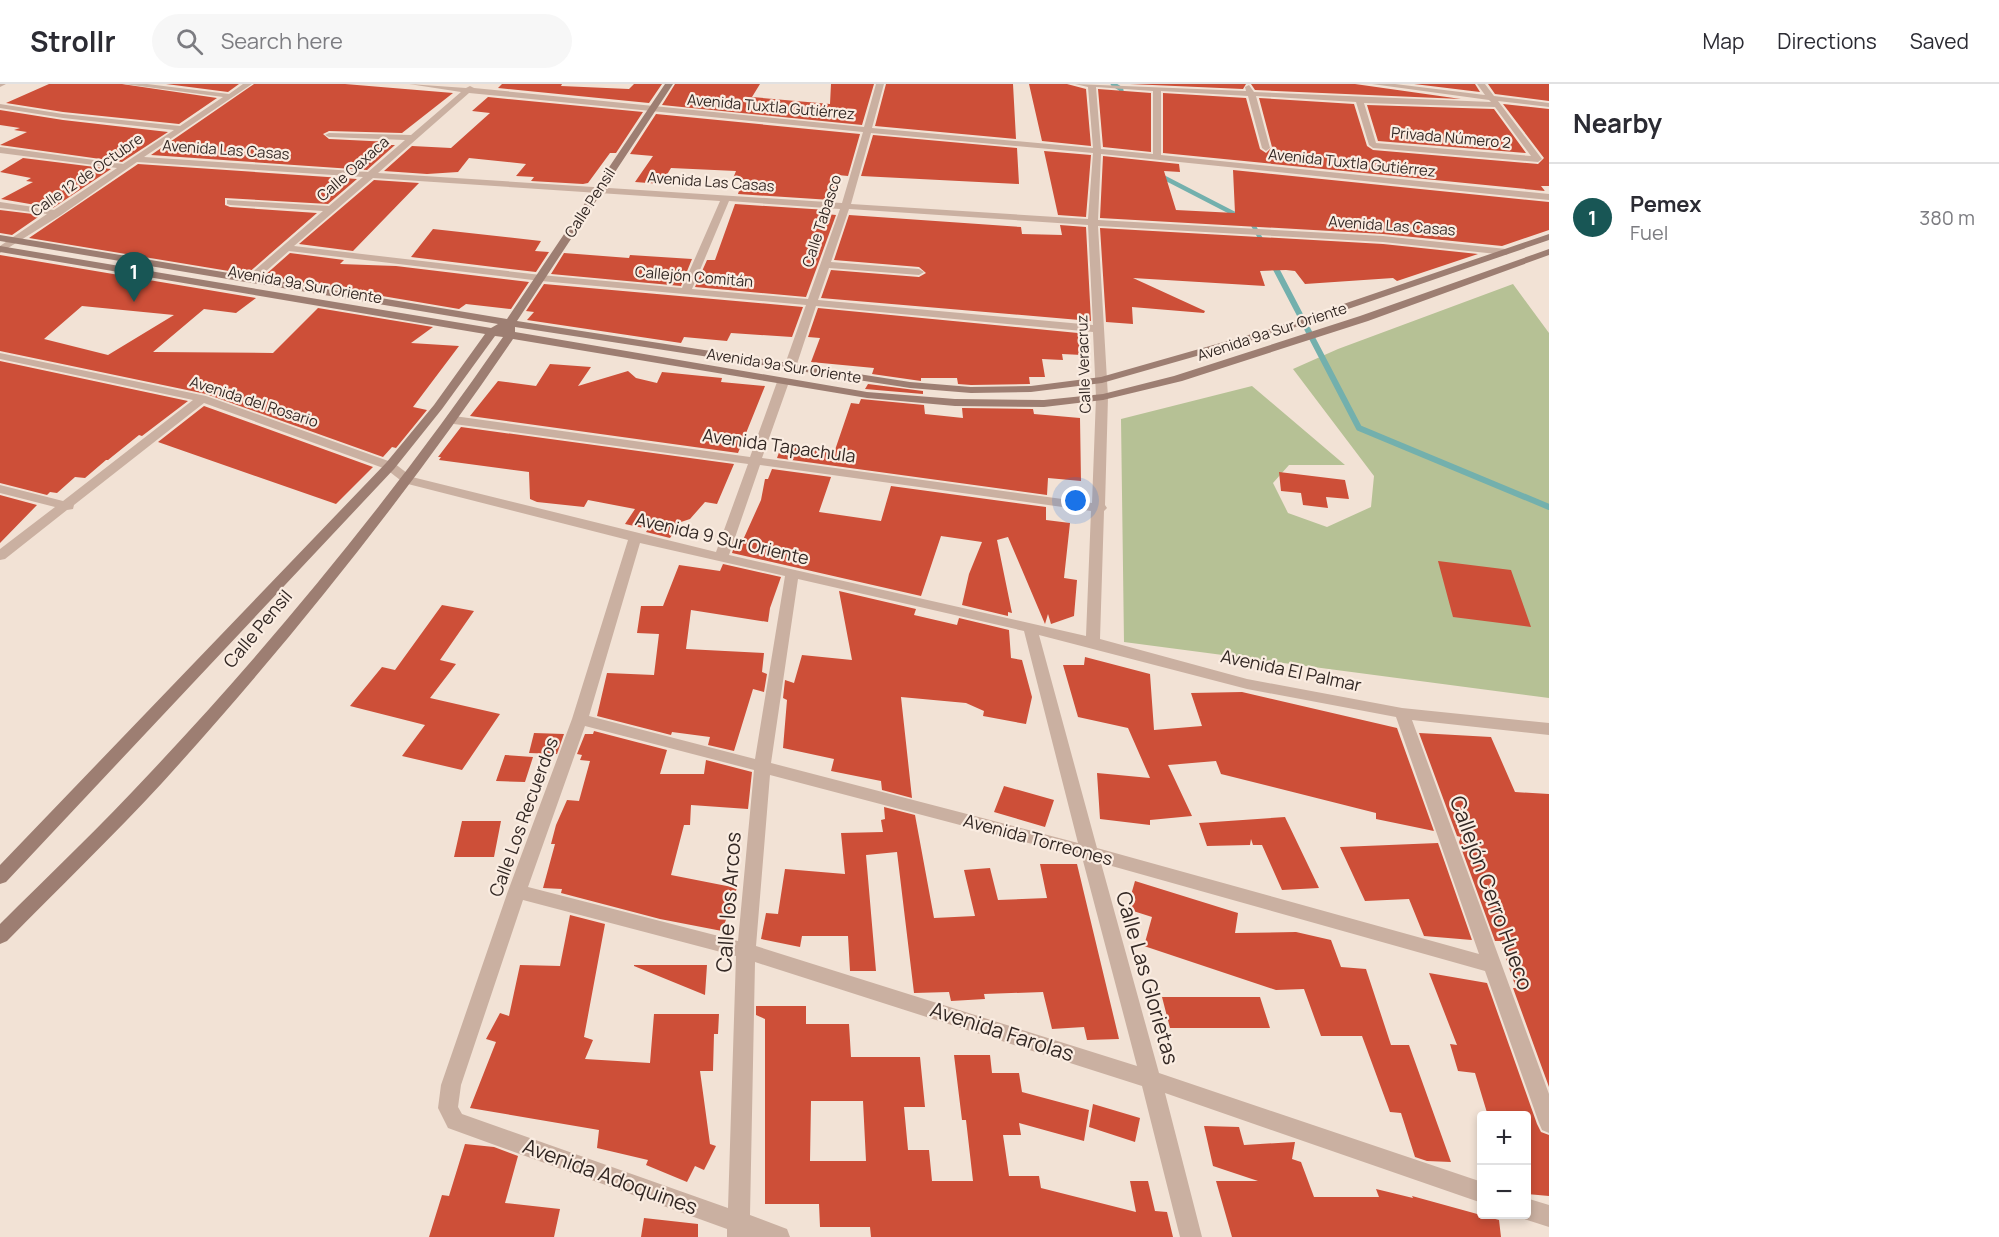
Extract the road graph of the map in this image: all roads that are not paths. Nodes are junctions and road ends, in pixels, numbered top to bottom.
1 (128, 84) edge
2 (248, 84) edge
3 (412, 84) edge
4 (475, 84) edge
5 (669, 84) edge
6 (880, 84) edge
7 (1248, 84) edge
8 (1376, 84) edge
9 (1480, 84) edge
10 (1085, 85) edge
11 (1157, 89) junction
12 (467, 91) junction
13 (1252, 94) junction
14 (230, 96) junction
15 (1359, 100) junction
16 (1494, 101) junction
17 (1549, 105) edge
18 (0, 106) edge
19 (649, 110) junction
20 (180, 128) junction
21 (867, 129) junction
22 (329, 135) dead end
23 (413, 138) junction
24 (1266, 148) dead end
25 (0, 150) edge
26 (1097, 150) junction
27 (1155, 158) junction
28 (134, 159) junction
29 (123, 166) junction
30 (372, 174) junction
31 (599, 189) junction
32 (1549, 196) edge
33 (725, 199) junction
34 (230, 202) dead end
35 (0, 205) edge
36 (846, 206) junction
37 (332, 209) junction
38 (58, 213) junction
39 (1093, 222) junction
40 (1549, 237) edge
41 (15, 240) junction
42 (0, 246) edge
43 (286, 248) junction
44 (1506, 252) junction
45 (1549, 252) edge
46 (826, 264) junction
47 (919, 272) dead end
48 (252, 278) junction
49 (541, 278) junction
50 (685, 292) junction
51 (813, 303) junction
52 (511, 321) junction
53 (1098, 329) junction
54 (491, 333) junction
55 (509, 336) junction
56 (0, 356) edge
57 (790, 367) junction
58 (1102, 380) junction
59 (783, 382) junction
60 (1102, 397) junction
61 (202, 398) junction
62 (454, 420) junction
63 (754, 460) junction
64 (390, 466) junction
65 (408, 480) junction
66 (0, 489) edge
67 (68, 506) junction
68 (1100, 508) junction
69 (635, 538) junction
70 (0, 556) edge
71 (721, 557) junction
72 (792, 574) junction
73 (1030, 627) junction
74 (1093, 642) junction
75 (1402, 713) junction
76 (580, 719) junction
77 (1549, 729) edge
78 (762, 768) junction
79 (1088, 852) junction
80 (0, 877) edge
81 (517, 891) junction
82 (0, 936) edge
83 (746, 951) junction
84 (1494, 966) junction
85 (1153, 1080) junction
86 (448, 1108) joint
87 (1549, 1123) edge
88 (1477, 1191) edge
89 (1531, 1210) edge
90 (1549, 1216) edge
91 (738, 1230) edge
92 (779, 1237) edge
93 (1191, 1237) edge

1 - 14 street
2 - 14 street, Calle 12 de Octubre
3 - 12 street, Avenida Tuxtla Gutiérrez
4 - 12 street, Calle Oaxaca
5 - 19 main road, Calle Pensil
6 - 21 street, Calle Tabasco
7 - 13 street
8 - 16 street
9 - 16 street
10 - 11 street
10 - 26 street, Calle Veracruz
11 - 13 street
11 - 27 street
12 - 19 street, Avenida Tuxtla Gutiérrez
12 - 23 street, Calle Oaxaca
13 - 15 street
13 - 24 street
14 - 20 street, Calle 12 de Octubre
15 - 16 street
15 - 16 street, Privada Número 2
16 - 17 street
18 - 20 street
19 - 21 street, Avenida Tuxtla Gutiérrez
19 - 31 main road, Calle Pensil
20 - 28 street, Calle 12 de Octubre
21 - 26 street, Avenida Tuxtla Gutiérrez
21 - 36 street, Calle Tabasco
22 - 23 street
23 - 30 street, Calle Oaxaca
25 - 29 street
26 - 27 street, Avenida Tuxtla Gutiérrez
26 - 39 street, Calle Veracruz
27 - 32 street, Avenida Tuxtla Gutiérrez
28 - 29 street, Calle 12 de Octubre
28 - 30 street, Avenida Las Casas
29 - 38 street, Calle 12 de Octubre
30 - 31 street, Avenida Las Casas
30 - 37 street, Calle Oaxaca
31 - 33 street, Avenida Las Casas
31 - 49 main road, Calle Pensil
33 - 36 street, Avenida Las Casas
33 - 50 street
34 - 37 street
35 - 38 street
36 - 39 street, Avenida Las Casas
36 - 46 street, Calle Tabasco
37 - 43 street, Calle Oaxaca
38 - 41 street, Calle 12 de Octubre
39 - 44 street, Avenida Las Casas
39 - 53 street, Calle Veracruz
40 - 44 main road, Avenida 9a Sur Oriente
41 - 42 main road, Avenida 9a Sur Oriente
41 - 48 main road, Avenida 9a Sur Oriente
42 - 54 main road, Avenida 9a Sur Oriente
43 - 48 street, Calle Oaxaca
43 - 49 street, Callejón Comitán
44 - 58 main road, Avenida 9a Sur Oriente
45 - 60 main road, Avenida 9a Sur Oriente
46 - 47 street
46 - 51 street, Calle Tabasco
48 - 52 main road, Avenida 9a Sur Oriente
49 - 50 street, Callejón Comitán
49 - 52 main road, Calle Pensil
50 - 51 street, Callejón Comitán
51 - 53 street, Callejón Comitán
51 - 57 street, Calle Tabasco
52 - 54 main road, Calle Pensil
52 - 55 main road, Calle Pensil
52 - 57 main road, Avenida 9a Sur Oriente
53 - 58 street, Calle Veracruz
54 - 55 main road, Avenida 9a Sur Oriente
54 - 64 main road, Calle Pensil
55 - 59 main road, Avenida 9a Sur Oriente
55 - 62 main road, Calle Pensil
56 - 61 street, Avenida del Rosario
57 - 58 main road, Avenida 9a Sur Oriente
58 - 60 street, Calle Veracruz
59 - 60 main road, Avenida 9a Sur Oriente
59 - 63 street
60 - 68 street, Calle Veracruz
61 - 64 street, Avenida del Rosario
61 - 67 street
62 - 63 street, Avenida Tapachula
62 - 65 main road, Calle Pensil
63 - 68 street, Avenida Tapachula
63 - 71 street
64 - 65 street, Avenida del Rosario
64 - 80 main road, Calle Pensil
65 - 69 street, Avenida 9 Sur Oriente
65 - 82 main road, Calle Pensil
66 - 67 street
67 - 70 street
68 - 74 street, Calle Veracruz
69 - 71 street, Avenida 9 Sur Oriente
69 - 76 street, Calle Los Recuerdos
71 - 72 street, Avenida 9 Sur Oriente
72 - 73 street, Avenida 9 Sur Oriente
72 - 78 street, Calle los Arcos
73 - 74 street, Avenida El Palmar
73 - 79 street, Calle Las Glorietas
74 - 75 street, Avenida El Palmar
75 - 77 street, Avenida El Palmar
75 - 84 street, Callejón Cerro Hueco
76 - 78 street, Avenida Torreones
76 - 81 street, Calle Los Recuerdos
78 - 79 street, Avenida Torreones
78 - 83 street, Calle los Arcos
79 - 84 street, Avenida Torreones
79 - 85 street, Calle Las Glorietas
81 - 83 street, Avenida Farolas
81 - 86 street, Calle Los Recuerdos
83 - 85 street, Avenida Farolas
83 - 91 street, Calle los Arcos
84 - 87 street, Callejón Cerro Hueco
85 - 88 street, Avenida Farolas
85 - 93 street, Calle Las Glorietas
86 - 91 street, Avenida Adoquines
89 - 90 street
91 - 92 street, Avenida Adoquines

